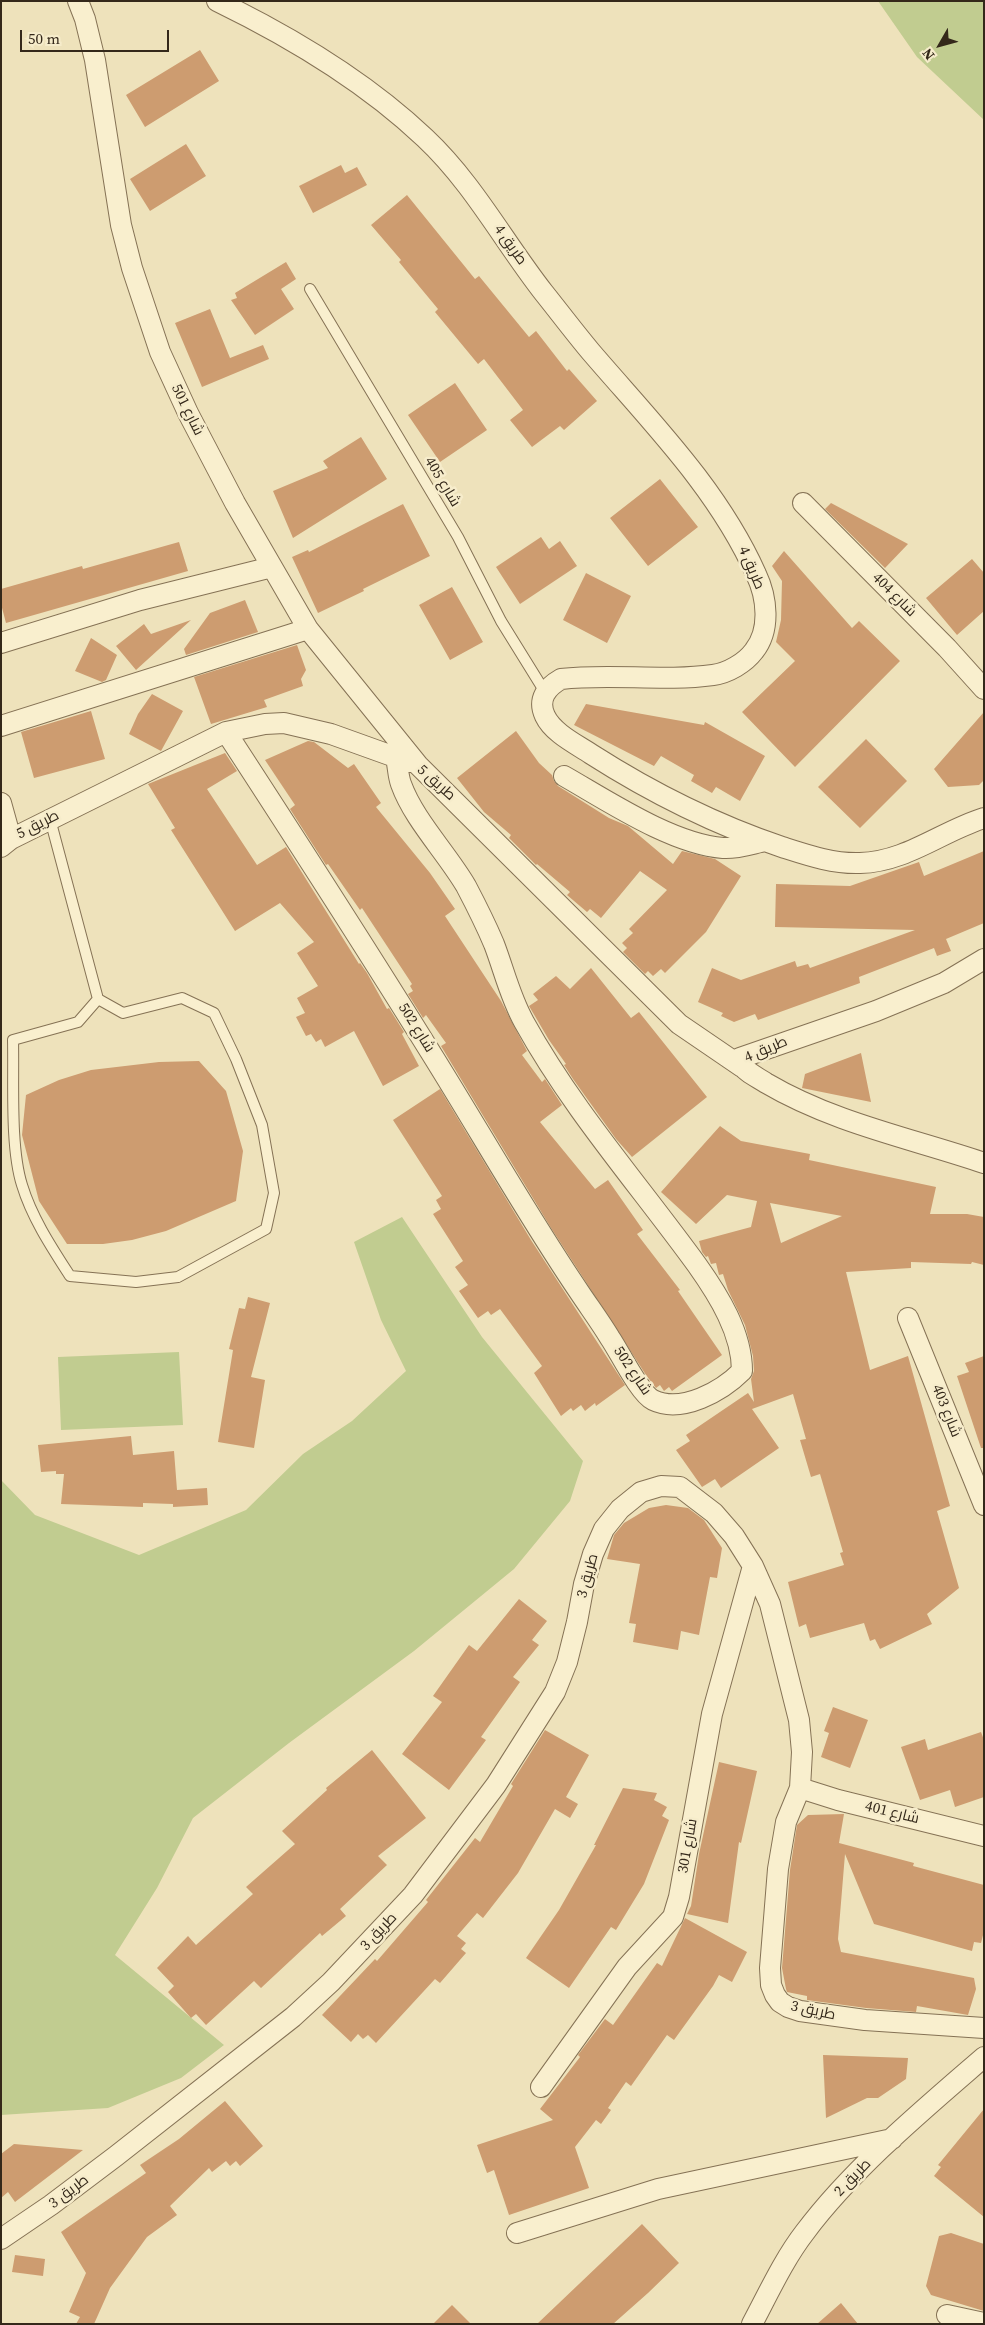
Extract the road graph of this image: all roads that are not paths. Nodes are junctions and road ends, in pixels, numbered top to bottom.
1 (78, 1) edge
2 (217, 1) edge
3 (310, 289) dead end
4 (803, 503) dead end
5 (272, 567) junction
6 (308, 630) junction
7 (1, 643) edge
8 (984, 689) edge
9 (545, 692) junction
10 (1, 726) edge
11 (226, 732) junction
12 (396, 758) junction
13 (418, 764) junction
14 (564, 776) dead end
15 (1, 804) edge
16 (984, 818) edge
17 (50, 819) junction
18 (765, 841) junction
19 (6, 843) edge
20 (984, 959) edge
21 (98, 999) junction
22 (742, 1067) junction
23 (984, 1163) edge
24 (908, 1318) dead end
25 (984, 1505) edge
26 (752, 1566) junction
27 (800, 1788) junction
28 (984, 1836) edge
29 (984, 2028) edge
30 (984, 2057) edge
31 (541, 2087) dead end
32 (892, 2139) junction
33 (517, 2233) dead end
34 (1, 2239) edge
35 (947, 2315) dead end
36 (984, 2323) edge
37 (752, 2324) edge

1 - 5 street, شارع 501
2 - 9 street, طريق 4
3 - 9 lane, شارع 405
4 - 8 street, شارع 404
5 - 6 street, شارع 501
5 - 7 street
6 - 10 street
6 - 13 street, شارع 501
9 - 18 street
11 - 12 street, طريق 5
11 - 12 street, شارع 502
11 - 17 street, طريق 5
12 - 13 street, طريق 5
13 - 22 street, طريق 5
14 - 18 street
15 - 19 street
16 - 18 street
17 - 19 street, طريق 5
17 - 21 lane
20 - 22 street, طريق 4
21 - 21 lane
22 - 23 street, طريق 4
24 - 25 street, شارع 403
26 - 27 street, طريق 3
26 - 31 street, شارع 301
26 - 34 street, طريق 3
27 - 28 street, شارع 401
27 - 29 street, طريق 3
30 - 32 street, طريق 2
32 - 33 street
32 - 37 street, طريق 2
35 - 36 street

